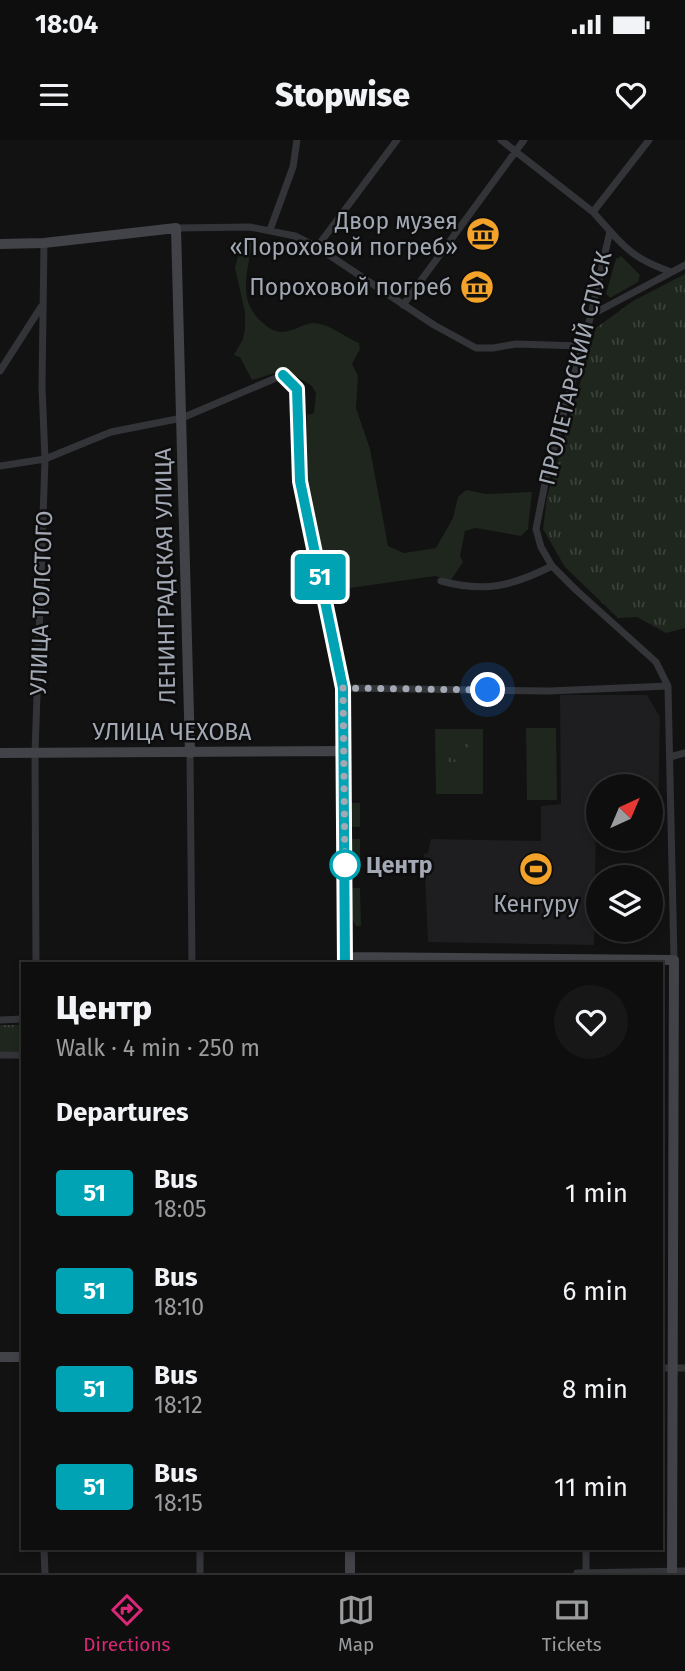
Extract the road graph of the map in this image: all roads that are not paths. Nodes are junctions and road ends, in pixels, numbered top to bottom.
1 (297, 140) edge
2 (398, 140) edge
3 (500, 140) edge
4 (524, 140) edge
5 (649, 140) edge
6 (514, 151) junction
7 (593, 212) junction
8 (176, 228) junction
9 (270, 230) junction
10 (610, 231) junction
11 (44, 243) junction
12 (0, 244) edge
13 (317, 247) junction
14 (685, 265) edge
15 (671, 272) junction
16 (403, 305) junction
17 (43, 306) junction
18 (591, 315) junction
19 (581, 346) junction
20 (0, 371) edge
21 (182, 418) junction
22 (46, 459) junction
23 (0, 467) edge
24 (552, 566) junction
25 (441, 580) dead end
26 (668, 686) junction
27 (343, 688) junction
28 (344, 751) junction
29 (0, 753) edge
30 (35, 753) junction
31 (190, 753) junction
32 (685, 753) edge
33 (670, 757) junction
34 (345, 960) edge
35 (674, 960) junction
36 (36, 962) edge
37 (192, 962) edge
38 (0, 1020) edge
39 (21, 1020) edge
40 (0, 1055) edge
41 (21, 1055) edge
42 (0, 1357) edge
43 (21, 1357) edge
44 (667, 1368) edge
45 (685, 1368) edge
46 (44, 1550) edge
47 (200, 1550) edge
48 (350, 1550) edge
49 (586, 1550) edge
50 (685, 1571) edge
51 (672, 1572) edge
52 (45, 1573) edge
53 (200, 1573) edge
54 (350, 1573) edge
55 (577, 1573) edge
56 (586, 1573) edge

1 - 9 street
2 - 13 street
3 - 6 street, ПРОЛЕТАРСКИЙ СПУСК
4 - 6 street
5 - 7 street
6 - 7 street, ПРОЛЕТАРСКИЙ СПУСК
6 - 16 street
7 - 10 street, ПРОЛЕТАРСКИЙ СПУСК
8 - 9 street
8 - 11 street
8 - 21 street, ЛЕНИНГРАДСКАЯ УЛИЦА
9 - 13 street
10 - 15 street
10 - 18 street, ПРОЛЕТАРСКИЙ СПУСК
11 - 12 street
11 - 17 street, УЛИЦА ТОЛСТОГО
13 - 16 street
14 - 15 street
15 - 18 street
16 - 19 street
17 - 20 street
17 - 22 street, УЛИЦА ТОЛСТОГО
18 - 19 street, ПРОЛЕТАРСКИЙ СПУСК
19 - 24 street, ПРОЛЕТАРСКИЙ СПУСК
21 - 22 street
21 - 27 street
21 - 31 street, ЛЕНИНГРАДСКАЯ УЛИЦА
22 - 23 street
22 - 30 street, УЛИЦА ТОЛСТОГО
24 - 25 street
24 - 26 street
26 - 27 street
26 - 33 street
27 - 28 street
28 - 31 street, УЛИЦА ЧЕХОВА
28 - 34 street
29 - 30 street, УЛИЦА ЧЕХОВА
30 - 31 street, УЛИЦА ЧЕХОВА
30 - 36 street, УЛИЦА ТОЛСТОГО
31 - 37 street, ЛЕНИНГРАДСКАЯ УЛИЦА
32 - 33 street
33 - 35 street
34 - 35 street
35 - 44 street
38 - 39 street
40 - 41 street
42 - 43 street
44 - 45 street
44 - 51 street
46 - 52 street
47 - 53 street
48 - 54 street
49 - 56 street
50 - 51 street
51 - 56 street
55 - 56 street

